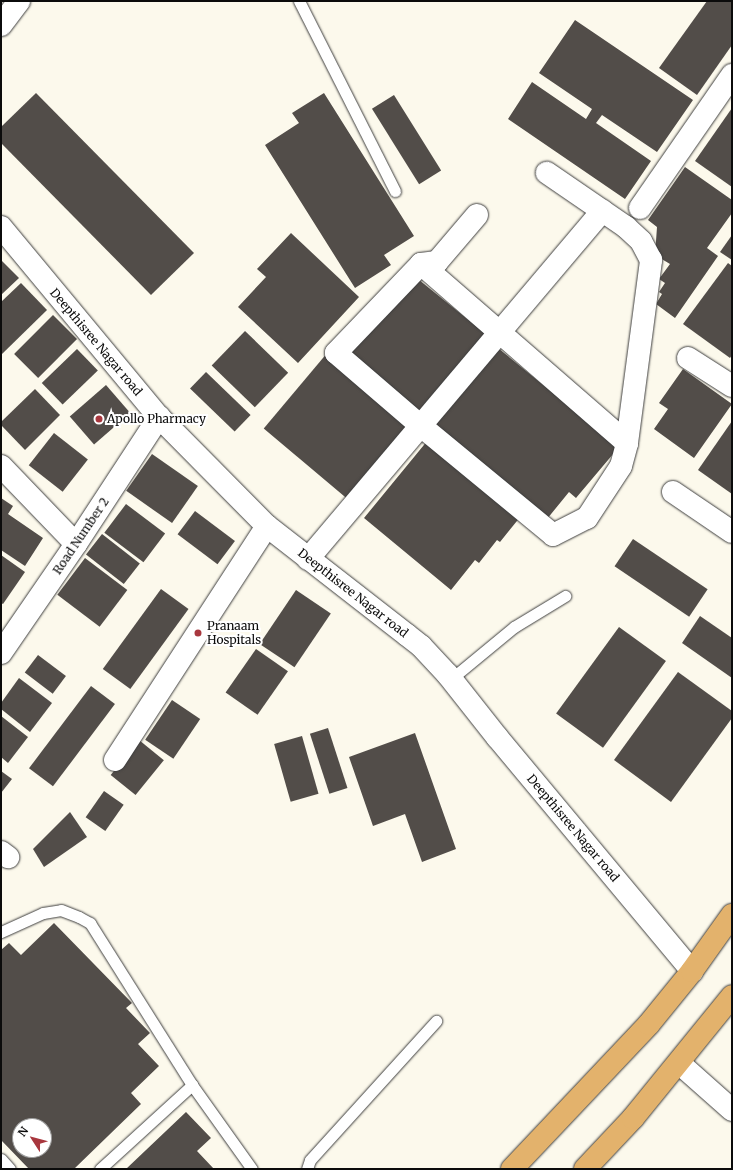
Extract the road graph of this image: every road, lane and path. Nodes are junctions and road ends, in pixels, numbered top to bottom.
1 (19, 1) edge
2 (299, 1) edge
3 (1, 25) edge
4 (732, 75) edge
5 (547, 173) dead end
6 (395, 191) dead end
7 (640, 208) dead end
8 (602, 211) junction
9 (477, 215) dead end
10 (1, 227) edge
11 (421, 264) junction
12 (499, 333) junction
13 (688, 358) dead end
14 (732, 386) edge
15 (159, 417) junction
16 (421, 426) junction
17 (627, 443) junction
18 (1, 466) edge
19 (673, 492) dead end
20 (267, 526) junction
21 (732, 532) edge
22 (76, 544) junction
23 (308, 559) junction
24 (565, 596) dead end
25 (1, 653) edge
26 (450, 677) junction
27 (115, 760) dead end
28 (732, 915) edge
29 (1, 932) edge
30 (692, 971) junction
31 (732, 996) edge
32 (436, 1021) dead end
33 (679, 1063) junction
34 (192, 1085) junction
35 (732, 1110) edge
36 (1, 1159) edge
37 (10, 1169) edge
38 (100, 1169) edge
39 (252, 1169) edge
40 (307, 1169) edge
41 (512, 1169) edge
42 (585, 1169) edge

1 - 3 street
2 - 6 lane
4 - 7 street
5 - 8 street
8 - 12 street
8 - 17 street
9 - 11 street
10 - 15 street, Deepthisree Nagar road
11 - 12 street
11 - 16 street
12 - 16 street
12 - 17 street
13 - 14 street
15 - 20 street, Deepthisree Nagar road
15 - 22 street, Road Number 2
16 - 17 street
16 - 23 street
18 - 22 street
19 - 21 street
20 - 23 street, Deepthisree Nagar road
20 - 27 street
22 - 25 street, Road Number 2
23 - 26 street, Deepthisree Nagar road
24 - 26 lane
26 - 30 street, Deepthisree Nagar road
28 - 30 highway
29 - 34 lane
30 - 41 highway
31 - 33 highway
32 - 40 lane
33 - 35 street
33 - 42 highway
34 - 38 lane
34 - 39 lane
36 - 37 lane

